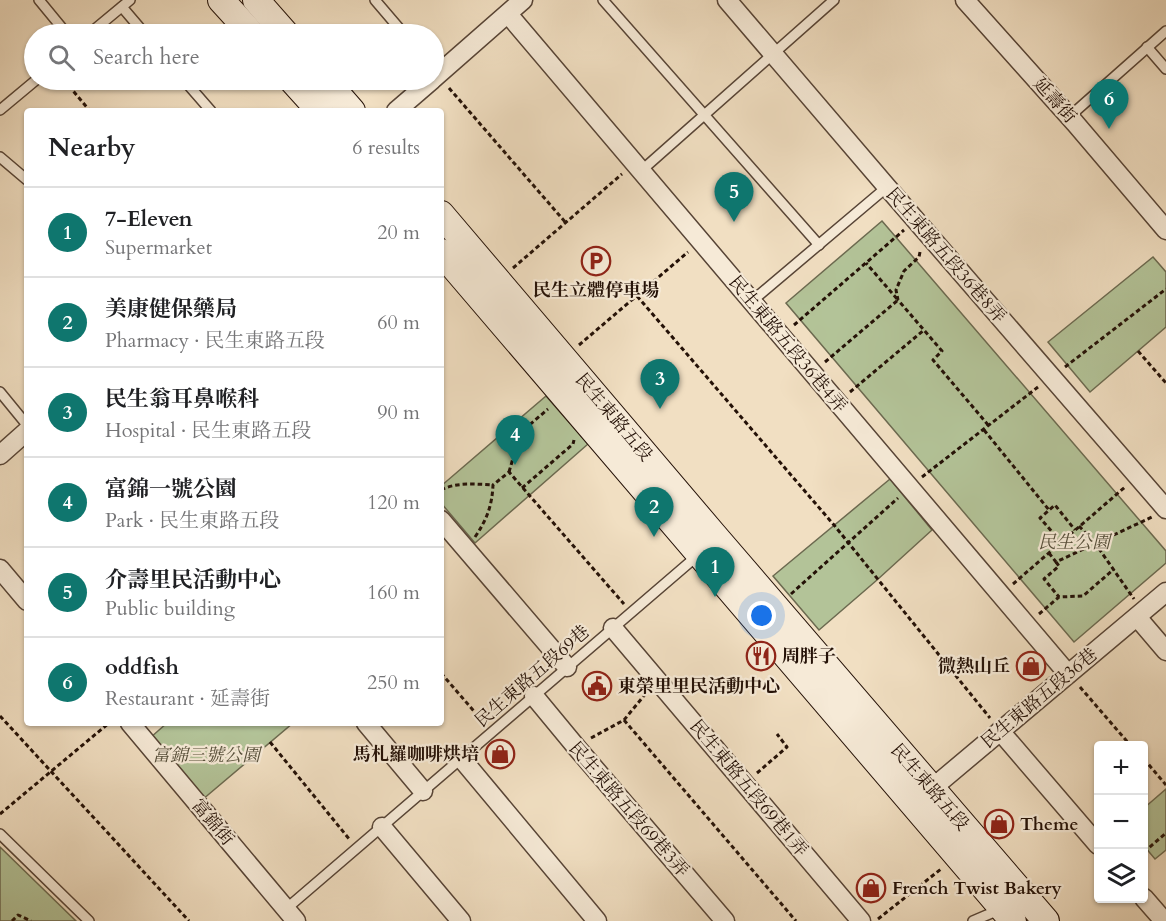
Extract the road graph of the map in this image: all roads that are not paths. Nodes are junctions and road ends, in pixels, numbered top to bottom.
1 (39, 0) edge
2 (130, 0) edge
3 (221, 0) edge
4 (256, 0) edge
5 (375, 0) edge
6 (524, 0) edge
7 (603, 0) edge
8 (727, 0) edge
9 (834, 0) edge
10 (965, 0) edge
11 (122, 7) junction
12 (508, 14) junction
13 (59, 24) edge
14 (101, 24) edge
15 (136, 24) edge
16 (243, 24) edge
17 (277, 24) edge
18 (395, 24) edge
19 (1166, 31) edge
20 (1147, 47) junction
21 (774, 54) junction
22 (444, 68) edge
23 (1166, 69) edge
24 (24, 90) edge
25 (193, 90) edge
26 (301, 90) edge
27 (334, 90) edge
28 (419, 90) edge
29 (208, 108) edge
30 (317, 108) edge
31 (349, 108) edge
32 (399, 108) edge
33 (0, 110) edge
34 (704, 115) junction
35 (1069, 117) junction
36 (0, 157) edge
37 (638, 167) junction
38 (24, 177) edge
39 (887, 187) junction
40 (444, 218) edge
41 (1166, 230) edge
42 (819, 245) junction
43 (444, 255) edge
44 (752, 302) junction
45 (0, 392) edge
46 (24, 421) edge
47 (24, 434) edge
48 (0, 454) edge
49 (1161, 512) edge
50 (444, 523) edge
51 (708, 546) junction
52 (0, 569) edge
53 (1166, 592) edge
54 (24, 597) edge
55 (1136, 608) junction
56 (613, 628) junction
57 (1166, 651) edge
58 (567, 667) junction
59 (1074, 681) junction
60 (534, 696) junction
61 (133, 726) edge
62 (369, 726) edge
63 (996, 726) junction
64 (461, 758) junction
65 (932, 788) junction
66 (423, 791) junction
67 (912, 805) junction
68 (382, 827) junction
69 (0, 834) edge
70 (1094, 840) edge
71 (1148, 903) edge
72 (291, 915) edge
73 (1007, 915) edge
74 (89, 921) edge
75 (272, 921) edge
76 (461, 921) edge
77 (597, 921) edge
78 (726, 921) edge
79 (861, 921) edge
80 (973, 921) edge
81 (1046, 921) edge
82 (1164, 921) edge

1 - 13 lane
2 - 11 lane
3 - 16 street
4 - 17 street
5 - 18 lane
6 - 12 street
7 - 34 lane
8 - 21 street, 民生東路五段36巷8弄
9 - 21 lane
10 - 35 street, 延壽街
11 - 14 lane
11 - 15 lane
12 - 22 street
12 - 37 street, 民生東路五段36巷4弄
19 - 20 lane
20 - 23 lane
20 - 35 lane
21 - 34 lane
21 - 39 street, 民生東路五段36巷8弄
24 - 33 lane
25 - 29 lane
26 - 30 street
27 - 31 street
28 - 32 street
34 - 37 lane
34 - 42 lane
35 - 41 street, 延壽街
36 - 38 lane
37 - 44 street, 民生東路五段36巷4弄
39 - 42 lane
39 - 49 street, 民生東路五段36巷8弄
40 - 51 street, 民生東路五段
42 - 44 lane
43 - 51 street, 民生東路五段
44 - 59 street, 民生東路五段36巷4弄
45 - 46 lane
47 - 48 street
50 - 58 street
51 - 56 lane, 民生東路五段69巷
51 - 65 street, 民生東路五段
51 - 67 street, 民生東路五段
52 - 54 street
53 - 55 street, 民生東路五段36巷
55 - 57 street
55 - 59 street, 民生東路五段36巷
56 - 58 lane, 民生東路五段69巷
56 - 79 street, 民生東路五段69巷1弄
58 - 60 lane, 民生東路五段69巷
59 - 63 street, 民生東路五段36巷
60 - 64 lane, 民生東路五段69巷
60 - 78 street, 民生東路五段69巷3弄
61 - 72 street, 富錦街
62 - 66 street
63 - 65 street, 民生東路五段36巷
63 - 70 street
64 - 66 lane, 民生東路五段69巷
64 - 77 street
65 - 67 street, 民生東路五段36巷
65 - 81 street, 民生東路五段
66 - 68 lane, 民生東路五段69巷
67 - 73 street, 民生東路五段
68 - 72 lane, 民生東路五段69巷
68 - 76 street
69 - 74 lane
71 - 82 street
72 - 75 street
73 - 80 lane

